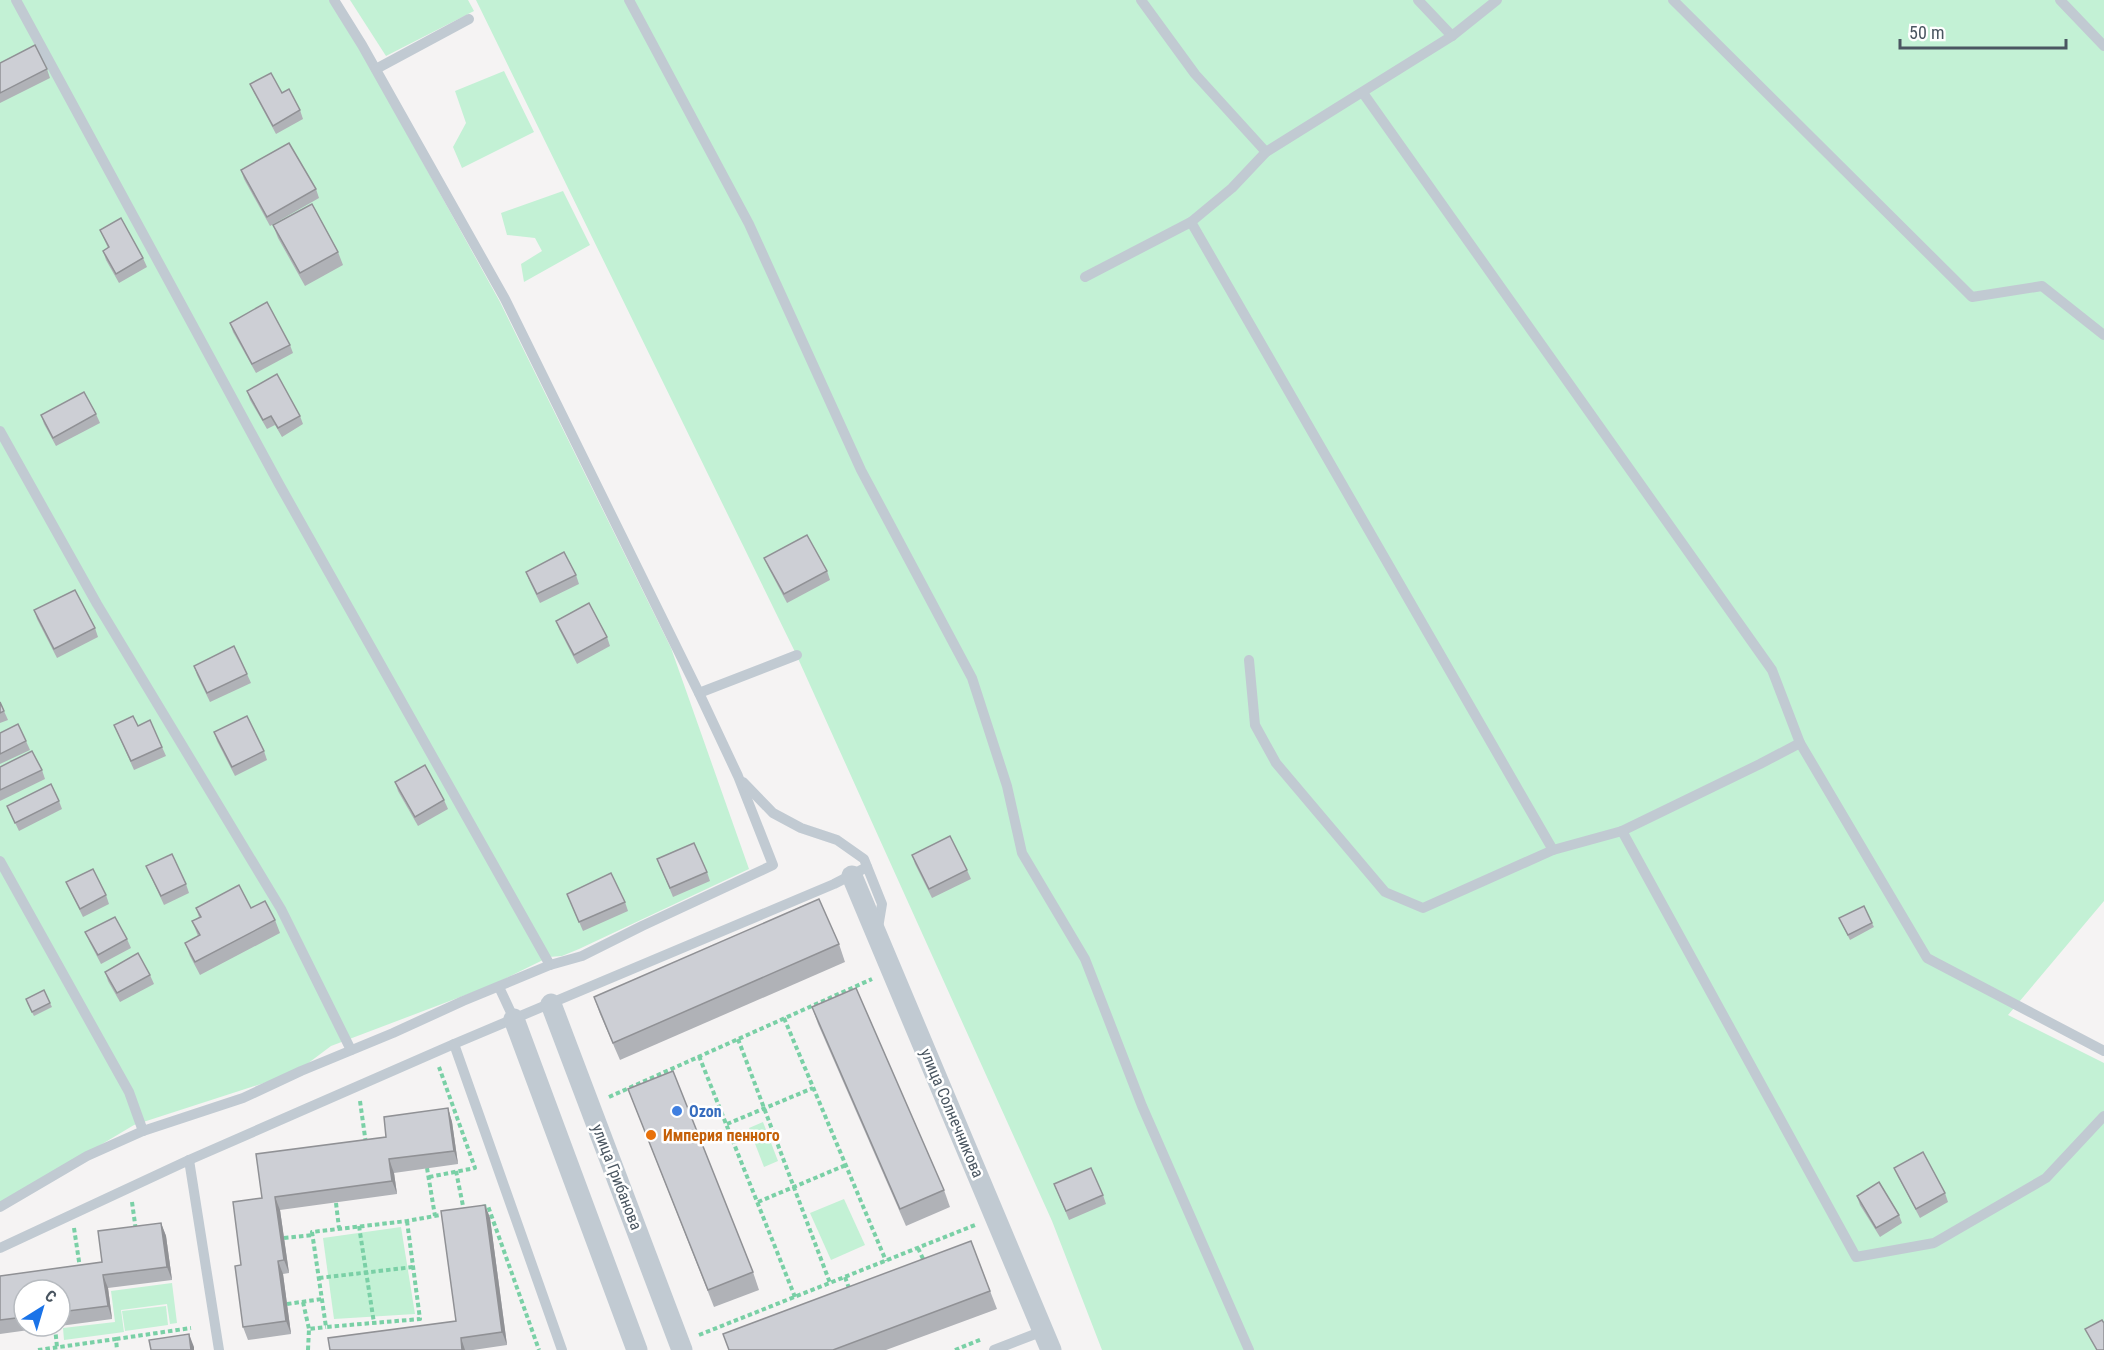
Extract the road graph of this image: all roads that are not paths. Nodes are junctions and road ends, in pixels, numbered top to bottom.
1 (16, 0) edge
2 (334, 0) edge
3 (629, 0) edge
4 (1142, 0) edge
5 (1418, 0) edge
6 (1497, 0) edge
7 (1673, 0) edge
8 (2060, 0) edge
9 (469, 18) dead end
10 (1452, 36) junction
11 (2104, 46) edge
12 (376, 69) junction
13 (1363, 93) junction
14 (1266, 152) junction
15 (1191, 222) junction
16 (1085, 277) dead end
17 (2104, 335) edge
18 (0, 431) edge
19 (797, 655) dead end
20 (1249, 660) dead end
21 (699, 693) junction
22 (1800, 743) junction
23 (738, 776) junction
24 (1622, 831) junction
25 (1553, 850) junction
26 (0, 861) edge
27 (860, 871) junction
28 (550, 965) junction
29 (499, 987) junction
30 (551, 1004) junction
31 (514, 1019) junction
32 (454, 1044) junction
33 (351, 1050) junction
34 (2104, 1051) edge
35 (2104, 1116) edge
36 (143, 1131) junction
37 (189, 1160) junction
38 (0, 1207) edge
39 (0, 1248) edge
40 (1047, 1341) edge
41 (219, 1350) edge
42 (562, 1350) edge
43 (637, 1350) edge
44 (682, 1350) edge
45 (994, 1350) edge
46 (1248, 1350) edge

1 - 28 lane
2 - 12 lane
3 - 46 lane
4 - 14 lane
5 - 10 lane
6 - 10 lane
7 - 17 lane
8 - 11 lane
9 - 12 lane
10 - 13 lane
12 - 21 lane
13 - 14 lane
13 - 22 lane
14 - 15 lane
15 - 16 lane
15 - 25 lane
18 - 33 lane
19 - 21 lane
20 - 25 lane
21 - 23 lane
22 - 24 lane
22 - 34 lane
23 - 27 lane
23 - 28 lane
24 - 25 lane
24 - 35 lane
26 - 36 lane
27 - 30 lane
27 - 40 street, улица Солнечникова
28 - 29 lane
29 - 31 lane
29 - 33 lane
30 - 31 lane
30 - 44 street, улица Грибанова
31 - 32 lane
31 - 43 street
32 - 37 lane
32 - 42 lane
33 - 36 lane
36 - 38 lane
37 - 39 lane
37 - 41 lane
40 - 45 lane

